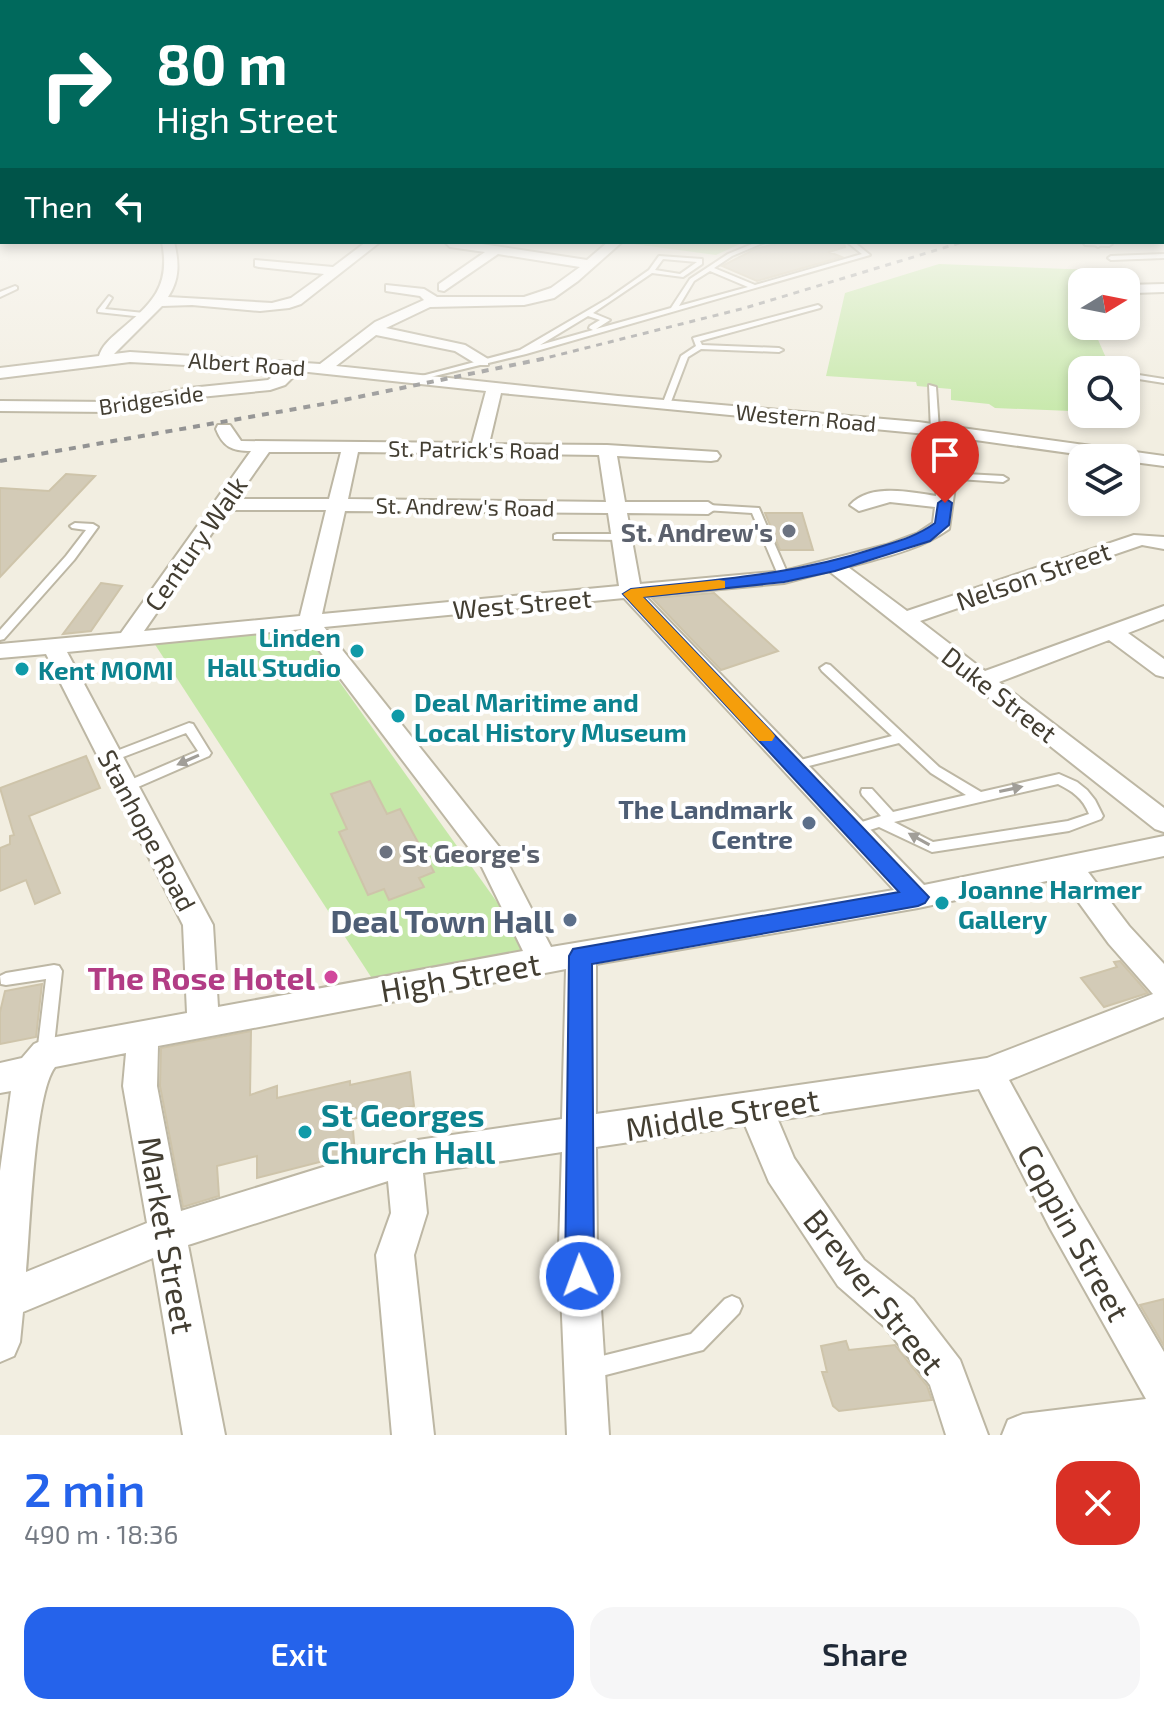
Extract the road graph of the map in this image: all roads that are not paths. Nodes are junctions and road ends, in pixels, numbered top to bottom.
1 (168, 289) edge
2 (312, 289) edge
3 (397, 289) edge
4 (559, 289) edge
5 (624, 289) edge
6 (686, 289) edge
7 (748, 289) edge
8 (109, 298) dead end
9 (158, 302) junction
10 (434, 302) junction
11 (818, 307) dead end
12 (673, 310) junction
13 (587, 313) junction
14 (144, 315) junction
15 (374, 330) junction
16 (547, 337) junction
17 (700, 347) junction
18 (779, 350) dead end
19 (523, 352) junction
20 (105, 360) junction
21 (483, 362) junction
22 (295, 366) junction
23 (324, 368) junction
24 (0, 373) edge
25 (1140, 377) edge
26 (418, 378) junction
27 (1164, 381) edge
28 (495, 386) junction
29 (932, 387) dead end
30 (666, 405) junction
31 (0, 406) edge
32 (224, 429) dead end
33 (940, 431) junction
34 (263, 447) junction
35 (351, 447) junction
36 (479, 450) junction
37 (607, 450) junction
38 (711, 456) dead end
39 (1164, 461) edge
40 (947, 476) junction
41 (1003, 479) dead end
42 (945, 503) junction
43 (222, 504) junction
44 (337, 505) junction
45 (853, 507) dead end
46 (616, 508) junction
47 (708, 508) joint
48 (75, 526) dead end
49 (557, 537) dead end
50 (621, 537) junction
51 (1163, 542) edge
52 (835, 566) junction
53 (784, 577) junction
54 (631, 594) junction
55 (1164, 612) edge
56 (904, 619) junction
57 (309, 622) junction
58 (1111, 631) junction
59 (0, 637) edge
60 (128, 638) junction
61 (54, 648) junction
62 (0, 651) edge
63 (826, 668) dead end
64 (1164, 670) edge
65 (982, 680) junction
66 (901, 738) junction
67 (110, 758) junction
68 (793, 766) junction
69 (1117, 786) junction
70 (126, 787) junction
71 (867, 792) dead end
72 (978, 796) junction
73 (1087, 796) junction
74 (886, 819) junction
75 (1164, 822) edge
76 (854, 830) junction
77 (1164, 846) edge
78 (1067, 866) junction
79 (918, 897) junction
80 (581, 956) junction
81 (543, 961) junction
82 (6, 979) dead end
83 (1164, 985) edge
84 (1164, 1003) edge
85 (203, 1023) junction
86 (143, 1034) junction
87 (26, 1068) edge
88 (988, 1073) junction
89 (755, 1106) junction
90 (580, 1135) junction
91 (404, 1159) junction
92 (169, 1233) junction
93 (4, 1300) junction
94 (732, 1306) dead end
95 (0, 1342) edge
96 (584, 1370) junction
97 (1164, 1391) edge
98 (1164, 1417) edge
99 (204, 1435) edge
100 (413, 1435) edge
101 (588, 1435) edge
102 (967, 1435) edge
103 (1023, 1435) edge

1 - 9 street
2 - 9 street
3 - 10 street
4 - 10 street
5 - 13 lane
6 - 12 lane
7 - 12 lane
8 - 14 lane
9 - 14 street
10 - 15 street
11 - 17 lane
12 - 19 lane
13 - 16 lane
13 - 16 lane
14 - 20 street
15 - 21 street
15 - 23 street
16 - 19 lane
17 - 18 lane
17 - 30 lane
19 - 21 lane
20 - 22 street, Albert Road
20 - 24 street, Albert Road
21 - 26 lane
22 - 23 street, Albert Road
22 - 31 street, Bridgeside
23 - 26 street, Albert Road
25 - 27 lane
26 - 28 street, Albert Road
28 - 30 street, Western Road
28 - 36 street
29 - 33 lane
30 - 33 street, Western Road
32 - 34 street, St. Patrick's Road
33 - 39 street, Western Road
33 - 40 street, West Street
34 - 35 street, St. Patrick's Road
34 - 43 street, Century Walk
35 - 36 street, St. Patrick's Road
35 - 44 street
36 - 37 street, St. Patrick's Road
37 - 38 street, St. Patrick's Road
37 - 46 street
40 - 41 lane
40 - 42 street, West Street
42 - 45 street
42 - 52 street, West Street
43 - 44 street, St. Andrew's Road
43 - 60 street, Century Walk
44 - 46 street, St. Andrew's Road
44 - 57 street
46 - 47 street, St. Andrew's Road
46 - 50 street
47 - 53 lane
48 - 59 lane
49 - 50 lane
50 - 54 street
51 - 56 street, Nelson Street
52 - 53 street, West Street
52 - 56 street, Duke Street
53 - 54 street, West Street
54 - 57 street, West Street
54 - 68 street
55 - 58 street
56 - 65 street, Duke Street
57 - 60 street, West Street
57 - 81 street
58 - 64 street
58 - 65 street
60 - 61 street, West Street
61 - 62 street, West Street
61 - 67 street, Stanhope Road
63 - 66 lane
65 - 69 street, Duke Street
66 - 68 lane
66 - 72 lane
67 - 70 street, Stanhope Road
67 -> 70 lane
68 - 76 street
69 - 73 lane
69 - 75 street, Duke Street
70 - 85 street, Stanhope Road
71 - 74 lane
72 -> 73 lane
72 - 74 lane
73 -> 74 lane
74 - 76 lane
76 - 79 street
77 - 78 street, High Street
78 - 79 street, High Street
78 - 83 street
79 - 80 street, High Street
80 - 81 street, High Street
80 - 90 street
81 - 85 street, High Street
82 - 87 lane
84 - 88 street, Middle Street
85 - 86 street, High Street
86 - 87 street, High Street
86 - 92 street, Market Street
87 - 93 street
88 - 89 street, Middle Street
88 - 97 street, Coppin Street
89 - 90 street, Middle Street
89 - 102 street, Brewer Street
90 - 91 street, Middle Street
90 - 96 street
91 - 92 street, Middle Street
91 - 100 street
92 - 93 street, Middle Street
92 - 99 street, Market Street
93 - 95 street
94 - 96 lane
96 - 101 street
98 - 103 street

